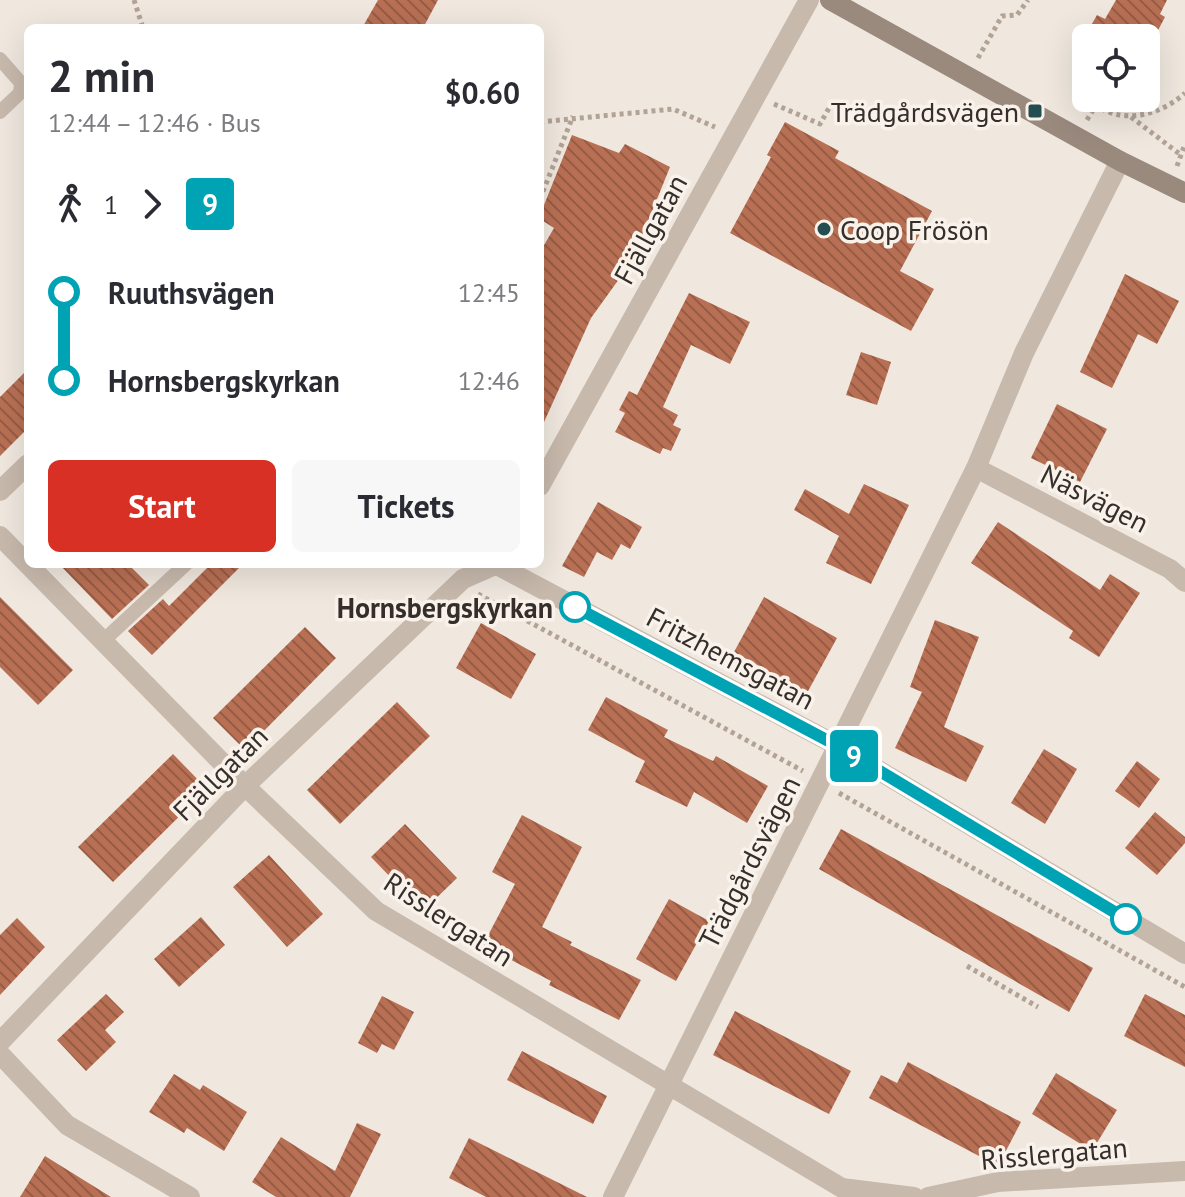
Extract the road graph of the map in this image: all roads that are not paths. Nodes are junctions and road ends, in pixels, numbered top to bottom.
1 (809, 0) edge
2 (830, 0) edge
3 (0, 59) edge
4 (0, 112) edge
5 (1120, 161) junction
6 (1185, 193) edge
7 (24, 468) edge
8 (976, 468) junction
9 (544, 479) edge
10 (0, 491) edge
11 (0, 536) edge
12 (24, 560) edge
13 (31, 568) edge
14 (182, 568) edge
15 (487, 568) edge
16 (504, 568) edge
17 (1185, 582) edge
18 (103, 641) junction
19 (838, 746) junction
20 (245, 786) junction
21 (1185, 954) edge
22 (0, 1042) edge
23 (0, 1054) edge
24 (668, 1086) junction
25 (1185, 1171) edge
26 (190, 1197) edge
27 (613, 1197) edge
28 (914, 1197) edge
29 (928, 1197) edge

1 - 9 street, Fjällgatan
2 - 5 street
3 - 4 lane
5 - 6 street
5 - 8 street, Trädgårdsvägen
7 - 10 street
8 - 17 street, Näsvägen
8 - 19 street, Trädgårdsvägen
11 - 12 street, Risslergatan
13 - 18 street, Risslergatan
14 - 18 lane
15 - 20 street, Fjällgatan
16 - 19 street, Fritzhemsgatan
18 - 20 street, Risslergatan
19 - 21 street, Fritzhemsgatan
19 - 24 street, Trädgårdsvägen
20 - 22 street, Fjällgatan
20 - 24 street, Risslergatan
23 - 26 street
24 - 27 street, Trädgårdsvägen
24 - 28 street, Risslergatan
25 - 29 street, Risslergatan

